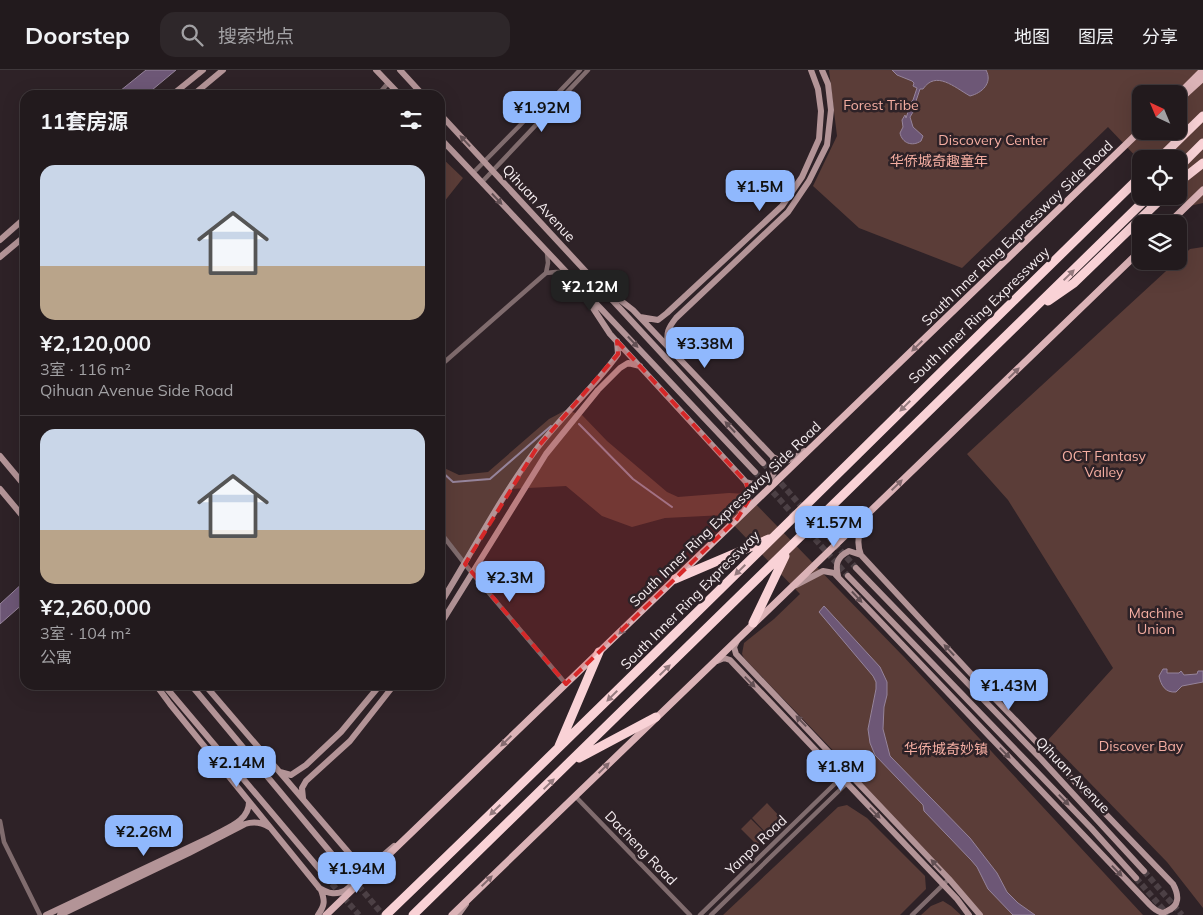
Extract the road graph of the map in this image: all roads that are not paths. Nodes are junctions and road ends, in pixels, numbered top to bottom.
1 (202, 70) edge
2 (223, 70) edge
3 (376, 70) edge
4 (400, 70) edge
5 (580, 70) edge
6 (588, 70) edge
7 (811, 70) edge
8 (822, 70) edge
9 (1203, 70) edge
10 (1203, 78) edge
11 (388, 83) junction
12 (1188, 85) edge
13 (178, 90) edge
14 (199, 90) edge
15 (382, 90) edge
16 (395, 90) edge
17 (418, 90) edge
18 (1188, 92) edge
19 (1203, 116) edge
20 (445, 119) edge
21 (1132, 139) edge
22 (445, 143) edge
23 (1203, 143) edge
24 (1168, 150) edge
25 (1187, 159) edge
26 (485, 162) junction
27 (1203, 163) edge
28 (493, 171) junction
29 (473, 172) junction
30 (1187, 176) edge
31 (482, 182) junction
32 (1132, 185) edge
33 (1203, 190) edge
34 (1140, 205) edge
35 (1154, 205) edge
36 (1177, 215) edge
37 (20, 222) edge
38 (0, 240) edge
39 (20, 240) edge
40 (547, 252) junction
41 (0, 258) edge
42 (1132, 259) edge
43 (567, 272) junction
44 (546, 274) junction
45 (590, 277) junction
46 (578, 285) junction
47 (640, 318) junction
48 (1020, 321) junction
49 (617, 341) junction
50 (668, 345) junction
51 (445, 362) edge
52 (640, 366) junction
53 (818, 442) junction
54 (0, 456) edge
55 (773, 457) junction
56 (763, 463) tunnel mouth
57 (755, 472) tunnel mouth
58 (20, 480) edge
59 (746, 482) junction
60 (0, 489) edge
61 (884, 498) junction
62 (20, 513) edge
63 (737, 519) junction
64 (774, 537) junction
65 (445, 538) edge
66 (788, 550) junction
67 (861, 554) junction
68 (465, 564) junction
69 (856, 568) tunnel mouth
70 (472, 573) junction
71 (848, 576) tunnel mouth
72 (838, 577) junction
73 (675, 579) junction
74 (789, 589) junction
75 (445, 596) edge
76 (445, 617) edge
77 (754, 624) junction
78 (738, 638) junction
79 (599, 652) junction
80 (713, 663) junction
81 (566, 684) junction
82 (969, 685) junction
83 (160, 690) edge
84 (168, 690) edge
85 (195, 690) edge
86 (209, 690) edge
87 (376, 690) edge
88 (390, 690) edge
89 (958, 692) junction
90 (989, 693) junction
91 (967, 714) junction
92 (656, 717) junction
93 (1041, 747) junction
94 (556, 751) junction
95 (570, 763) junction
96 (1048, 767) junction
97 (1019, 768) junction
98 (848, 771) junction
99 (280, 772) junction
100 (853, 777) junction
101 (1042, 777) junction
102 (841, 778) junction
103 (847, 783) junction
104 (575, 796) junction
105 (303, 799) junction
106 (249, 802) junction
107 (0, 821) edge
108 (270, 828) junction
109 (416, 828) junction
110 (352, 857) junction
111 (341, 865) tunnel mouth
112 (1144, 871) tunnel mouth
113 (326, 877) tunnel mouth
114 (1136, 878) tunnel mouth
115 (949, 879) junction
116 (943, 885) junction
117 (319, 888) junction
118 (472, 896) junction
119 (40, 915) edge
120 (46, 915) edge
121 (60, 915) edge
122 (318, 915) edge
123 (326, 915) edge
124 (386, 915) edge
125 (414, 915) edge
126 (452, 915) edge
127 (458, 915) edge
128 (690, 915) edge
129 (700, 915) edge
130 (711, 915) edge
131 (912, 915) edge
132 (969, 915) edge
133 (980, 915) edge

1 - 13 street
2 - 14 street
3 - 11 street
4 - 17 street
5 - 26 street
6 - 28 street
7 - 47 street
8 - 50 street
9 - 12 main road
10 - 18 main road
11 - 15 street
11 - 16 street
19 - 24 highway
26 -> 20 street, Qihuan Avenue
21 -> 53 main road, South Inner Ring Expressway Side Road
22 - 29 street, Qihuan Avenue
23 - 25 highway
26 - 28 street, Qihuan Avenue
26 - 29 street
27 - 30 highway
28 - 31 street
28 - 45 street, Qihuan Avenue
29 - 31 street, Qihuan Avenue
31 -> 40 street, Qihuan Avenue
32 -> 64 highway, South Inner Ring Expressway
33 - 36 main road
48 -> 34 highway
35 - 48 highway
37 - 38 street
39 - 41 street
40 - 43 street, Qihuan Avenue
40 - 44 street
61 -> 42 main road
43 - 44 street
43 - 46 street, Qihuan Avenue
44 - 51 street
45 - 47 street
56 -> 45 street, Qihuan Avenue
46 - 49 street
46 -> 57 street, Qihuan Avenue
47 - 50 street
48 - 66 highway
49 - 52 street
49 - 68 street
50 - 55 street
52 - 59 street
52 - 70 street
53 - 55 street
53 - 63 main road, South Inner Ring Expressway Side Road
54 - 58 street
55 - 59 street
59 - 63 street
60 - 62 street
61 - 67 street
61 - 74 main road
63 - 73 main road, South Inner Ring Expressway Side Road
64 - 73 highway
64 -> 94 highway, South Inner Ring Expressway
65 - 68 street
66 - 77 highway
95 -> 66 highway
67 - 72 street
90 -> 67 street
68 - 70 street
68 - 75 street
69 - 82 street, Qihuan Avenue
70 - 76 street
70 - 81 street
71 - 89 street, Qihuan Avenue
72 - 74 street
72 -> 91 street
73 -> 79 main road, South Inner Ring Expressway Side Road
74 - 77 main road
77 - 78 main road
78 - 80 main road
98 -> 78 street
79 - 81 main road, South Inner Ring Expressway Side Road
79 - 94 highway
80 - 92 main road
80 -> 102 street
81 -> 109 main road, South Inner Ring Expressway Side Road
82 - 90 street
82 - 96 street, Qihuan Avenue
83 - 106 street
84 - 113 street
85 - 111 street
86 - 99 street
87 - 99 street
88 - 105 street
89 - 91 street
89 - 101 street, Qihuan Avenue
90 - 93 street
91 -> 97 street
92 - 95 highway
104 -> 92 main road
93 - 96 street
97 -> 93 street
94 -> 124 highway, South Inner Ring Expressway
125 -> 95 highway
96 - 112 street, Qihuan Avenue
97 - 101 street
98 - 100 street
98 - 102 street, Yanpo Road
99 - 105 street
100 - 103 street, Yanpo Road
115 -> 100 street
101 -> 114 street, Qihuan Avenue
102 - 103 street
102 - 129 street, Yanpo Road
103 -> 116 street
103 - 130 street, Yanpo Road
118 -> 104 main road
104 - 128 street, Dacheng Road
105 - 110 street
106 - 108 street
106 - 120 street
107 - 119 street
108 - 117 street
108 - 121 street
109 - 110 street
109 - 123 main road, South Inner Ring Expressway Side Road
110 - 117 street
115 - 116 street
115 - 133 street
116 - 131 street
116 - 132 street
117 - 122 street
118 - 126 main road
118 - 127 street

